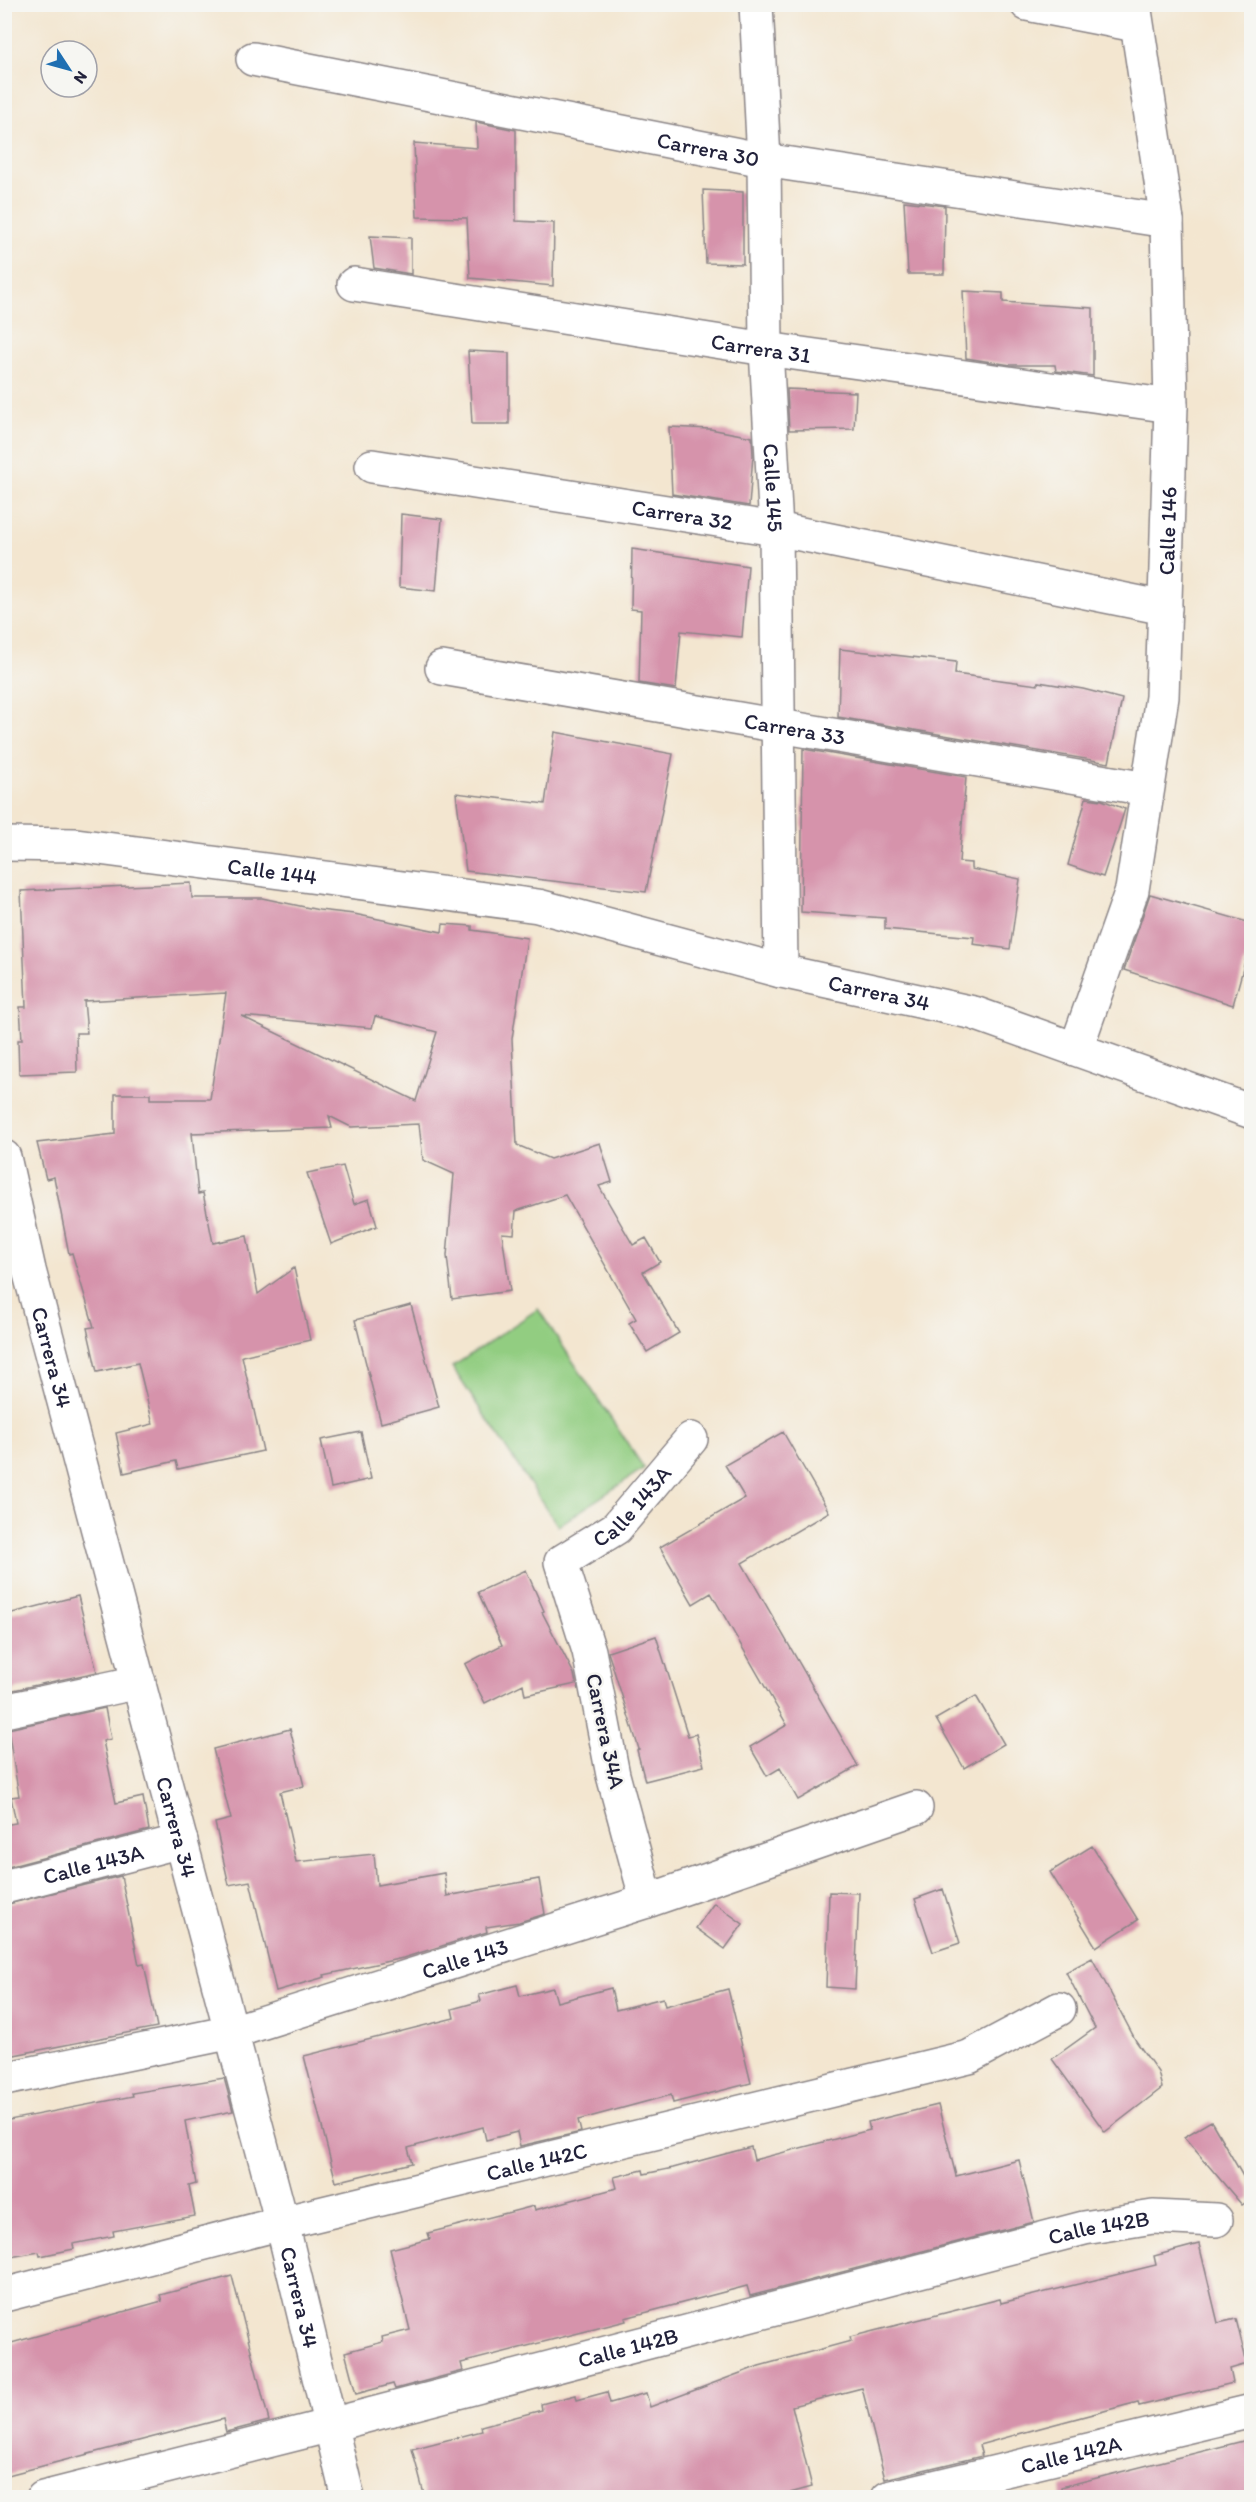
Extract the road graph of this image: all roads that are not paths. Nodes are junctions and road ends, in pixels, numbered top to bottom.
1 (756, 4) edge
2 (1027, 4) edge
3 (1135, 15) edge
4 (253, 59) dead end
5 (764, 160) junction
6 (1167, 221) junction
7 (354, 284) dead end
8 (766, 349) junction
9 (1171, 406) junction
10 (372, 466) dead end
11 (776, 529) junction
12 (1165, 608) junction
13 (442, 668) dead end
14 (778, 727) junction
15 (1147, 789) junction
16 (4, 844) edge
17 (538, 906) joint
18 (781, 971) junction
19 (1076, 1049) junction
20 (1251, 1112) edge
21 (4, 1157) edge
22 (691, 1438) dead end
23 (561, 1562) joint
24 (139, 1682) junction
25 (4, 1711) edge
26 (916, 1808) dead end
27 (181, 1840) junction
28 (4, 1887) edge
29 (647, 1901) junction
30 (1059, 2009) dead end
31 (232, 2032) junction
32 (4, 2079) edge
33 (1216, 2220) dead end
34 (282, 2223) junction
35 (4, 2295) edge
36 (1251, 2411) edge
37 (331, 2425) junction
38 (44, 2498) edge
39 (348, 2498) edge
40 (888, 2498) edge

1 - 5 street, Calle 145
2 - 3 street
3 - 6 street, Calle 146
4 - 5 street, Carrera 30
5 - 6 street, Carrera 30
5 - 8 street, Calle 145
6 - 9 street, Calle 146
7 - 8 street, Carrera 31
8 - 9 street, Carrera 31
8 - 11 street, Calle 145
9 - 12 street, Calle 146
10 - 11 street, Carrera 32
11 - 12 street, Carrera 32
11 - 14 street, Calle 145
12 - 15 street, Calle 146
13 - 14 street, Carrera 33
14 - 15 street, Carrera 33
14 - 18 street, Calle 145
15 - 19 street, Calle 146
16 - 17 street, Calle 144
17 - 18 street, Carrera 34
18 - 19 street, Carrera 34
19 - 20 street, Carrera 34
21 - 24 street, Carrera 34
22 - 23 street, Calle 143A
23 - 29 street, Carrera 34A
24 - 25 street
24 - 27 street, Carrera 34
26 - 29 street, Calle 143
27 - 28 street, Calle 143A
27 - 31 street, Carrera 34
29 - 31 street, Calle 143
30 - 34 street, Calle 142C
31 - 32 street, Calle 143
31 - 34 street, Carrera 34
33 - 37 street, Calle 142B
34 - 35 street, Calle 142C
34 - 37 street, Carrera 34
36 - 40 street, Calle 142A
37 - 38 street, Calle 142B
37 - 39 street, Carrera 34

